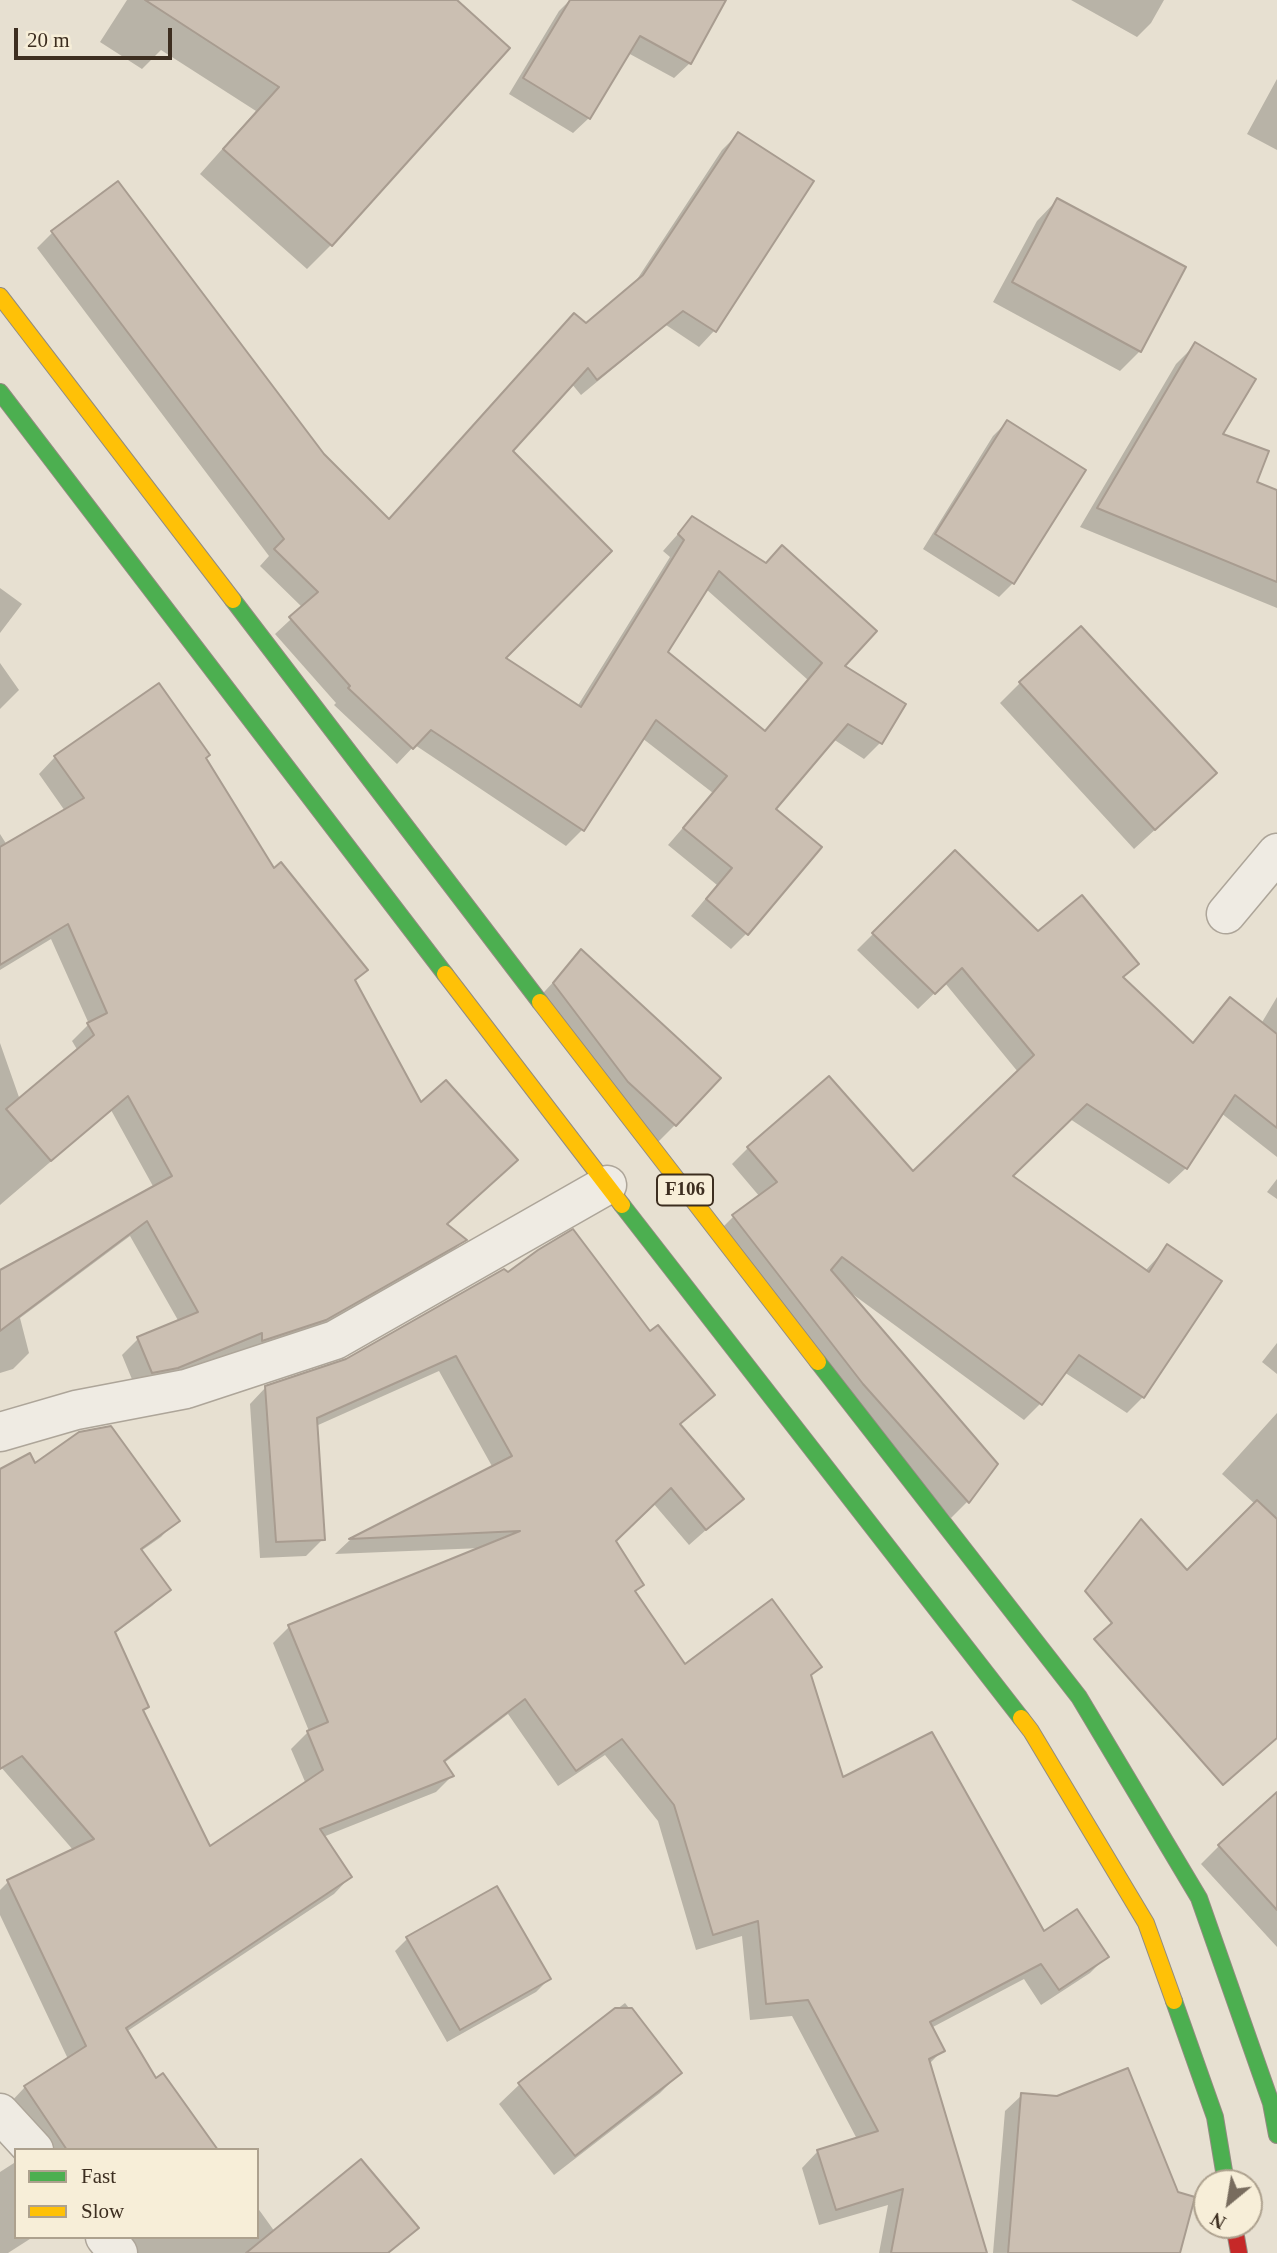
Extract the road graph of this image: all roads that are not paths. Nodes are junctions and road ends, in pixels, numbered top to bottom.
1 (0, 296) edge
2 (0, 392) edge
3 (1277, 853) edge
4 (1226, 914) dead end
5 (607, 1185) junction
6 (0, 1432) edge
7 (0, 2113) edge
8 (1277, 2135) edge
9 (32, 2148) edge
10 (1224, 2169) edge

1 - 8 main road, F106
2 - 5 main road, F106
3 - 4 street
5 - 6 street
5 - 10 main road, F106
7 - 9 street

